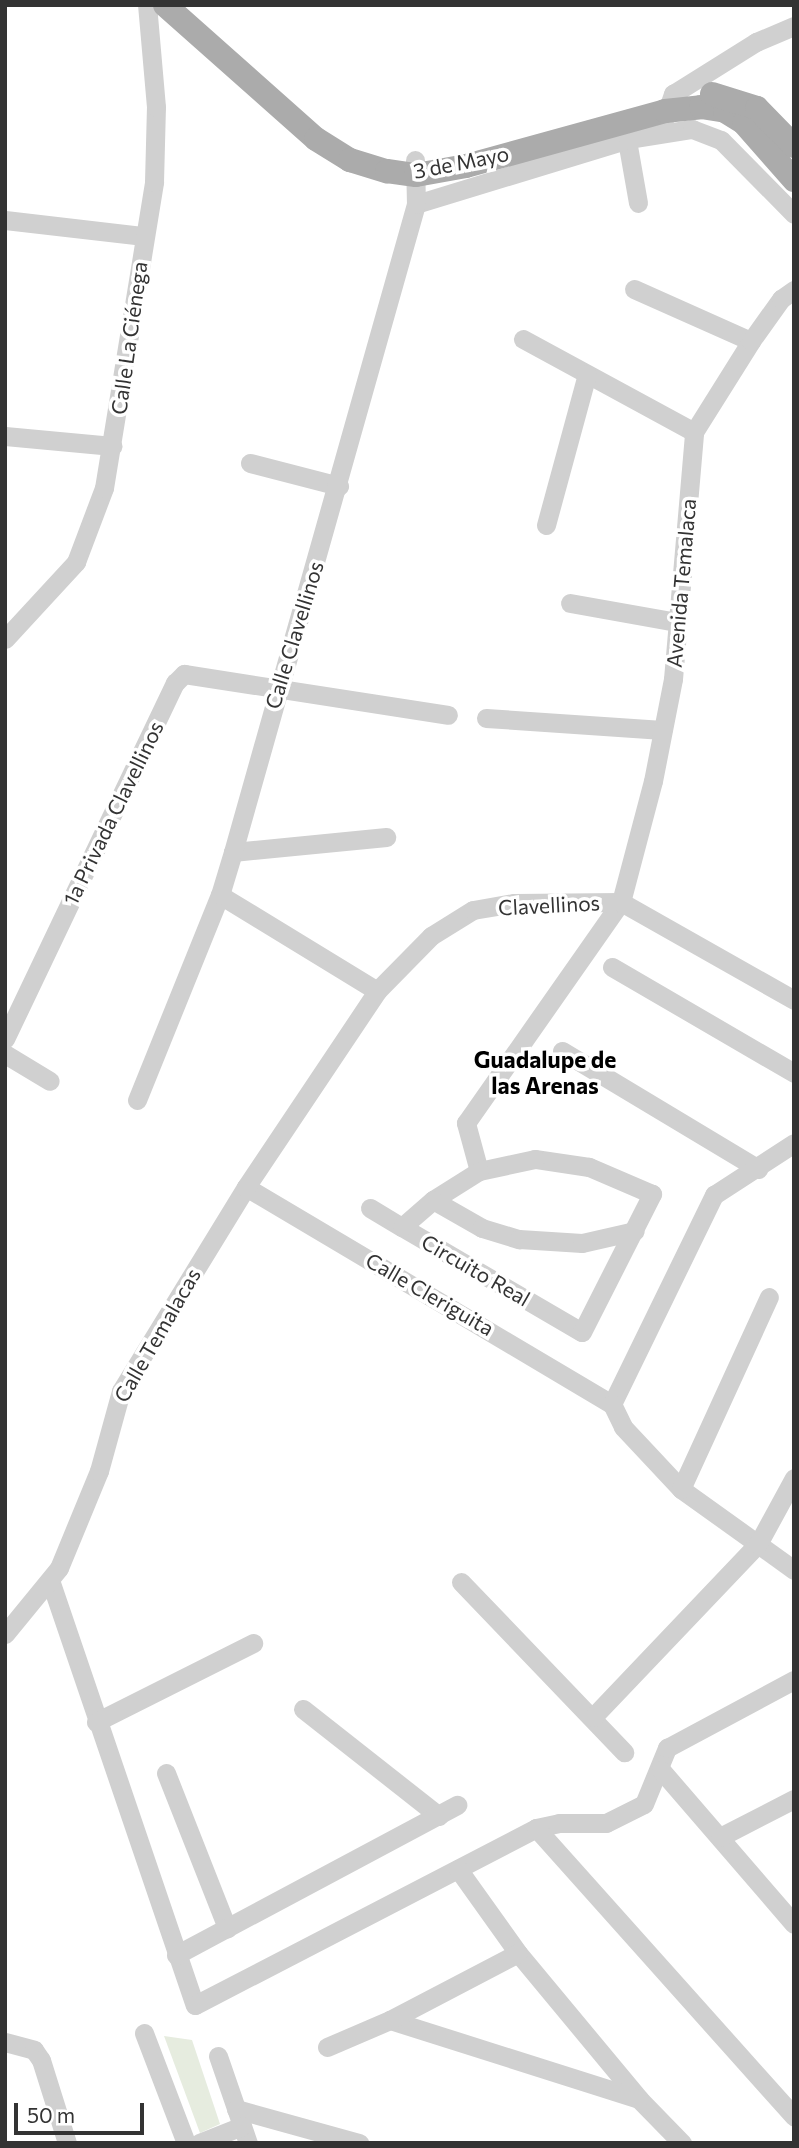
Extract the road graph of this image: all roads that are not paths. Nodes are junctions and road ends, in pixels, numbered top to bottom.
1 (147, 5) edge
2 (166, 5) edge
3 (189, 5) edge
4 (794, 26) edge
5 (667, 112) junction
6 (625, 130) junction
7 (794, 146) edge
8 (415, 168) junction
9 (794, 180) edge
10 (638, 203) dead end
11 (416, 204) junction
12 (794, 214) edge
13 (5, 220) edge
14 (144, 236) junction
15 (634, 289) dead end
16 (794, 290) edge
17 (523, 339) dead end
18 (751, 341) junction
19 (587, 374) junction
20 (694, 432) junction
21 (5, 436) edge
22 (113, 446) junction
23 (250, 463) dead end
24 (339, 486) junction
25 (546, 525) dead end
26 (570, 603) dead end
27 (677, 622) junction
28 (5, 639) edge
29 (277, 688) junction
30 (448, 715) dead end
31 (486, 718) dead end
32 (663, 730) junction
33 (386, 837) dead end
34 (233, 852) junction
35 (220, 895) junction
36 (621, 902) junction
37 (612, 967) dead end
38 (377, 991) junction
39 (794, 1000) edge
40 (5, 1039) edge
41 (562, 1051) dead end
42 (5, 1054) edge
43 (794, 1073) edge
44 (50, 1081) dead end
45 (137, 1100) dead end
46 (794, 1143) edge
47 (758, 1169) junction
48 (480, 1171) junction
49 (246, 1187) junction
50 (433, 1200) junction
51 (370, 1208) dead end
52 (402, 1227) junction
53 (635, 1231) junction
54 (769, 1297) dead end
55 (612, 1404) junction
56 (794, 1478) edge
57 (681, 1489) junction
58 (758, 1544) junction
59 (794, 1570) edge
60 (50, 1580) junction
61 (461, 1582) dead end
62 (5, 1634) edge
63 (253, 1643) dead end
64 (794, 1681) edge
65 (303, 1709) dead end
66 (593, 1717) junction
67 (96, 1722) junction
68 (624, 1752) dead end
69 (661, 1770) junction
70 (166, 1773) dead end
71 (794, 1799) edge
72 (457, 1805) dead end
73 (439, 1816) junction
74 (537, 1828) junction
75 (720, 1837) junction
76 (458, 1869) junction
77 (791, 1914) edge
78 (227, 1928) junction
79 (518, 1952) junction
80 (176, 1955) junction
81 (390, 2020) junction
82 (144, 2033) dead end
83 (5, 2042) edge
84 (327, 2047) dead end
85 (218, 2056) dead end
86 (639, 2099) junction
87 (794, 2117) edge
88 (242, 2126) edge
89 (67, 2143) edge
90 (186, 2143) edge
91 (199, 2143) edge
92 (359, 2143) edge
93 (682, 2143) edge

1 - 14 street, Calle La Ciénega
2 - 8 main road, 3 de Mayo
3 - 8 main road
4 - 5 street
5 - 6 main road, 3 de Mayo
5 - 7 main road
5 - 8 main road
5 - 9 main road, 3 de Mayo
5 - 12 street
6 - 8 main road, 3 de Mayo
6 - 10 street
6 - 11 street
8 - 11 street, Calle Clavellinos
11 - 24 street, Calle Clavellinos
13 - 14 street
14 - 22 street, Calle La Ciénega
15 - 18 street
16 - 18 street, Avenida Temalaca
17 - 19 street
18 - 20 street, Avenida Temalaca
19 - 20 street
19 - 25 street
20 - 27 street, Avenida Temalaca
21 - 22 street
22 - 28 street, Calle La Ciénega
23 - 24 street
24 - 29 street, Calle Clavellinos
26 - 27 street
27 - 32 street, Avenida Temalaca
29 - 30 street, 1a Privada Clavellinos
29 - 34 street, Calle Clavellinos
29 - 40 street, 1a Privada Clavellinos
31 - 32 street
32 - 36 street, Avenida Temalaca
33 - 34 street
34 - 35 street, Calle Clavellinos
35 - 38 street
35 - 45 street, Calle Clavellinos
36 - 38 street, Clavellinos
36 - 39 street, Clavellinos
36 - 48 street
37 - 43 street
38 - 49 street, Clavellinos
41 - 47 street
42 - 44 street
46 - 47 street
47 - 55 street
48 - 50 street
48 - 53 street
49 - 55 street, Calle Cleriguita
49 - 60 street, Calle Temalacas
50 - 52 street
50 - 53 street
51 - 52 street, Circuito Real
52 - 53 street, Circuito Real
54 - 57 street
55 - 57 street
56 - 58 street
57 - 58 street
58 - 59 street
58 - 66 street
60 - 62 street, Calle Temalacas
60 - 67 street
61 - 66 street
63 - 67 street
64 - 69 street
65 - 73 street
66 - 68 street
67 - 80 street
69 - 74 street
69 - 75 street
70 - 78 street
71 - 75 street
72 - 73 street
73 - 78 street
74 - 76 street
74 - 87 street
75 - 77 street
76 - 79 street
76 - 80 street
78 - 80 street
79 - 81 street
79 - 86 street
81 - 84 street
81 - 86 street
82 - 90 street
83 - 89 street
85 - 88 street
86 - 93 street
88 - 91 street
88 - 92 street

